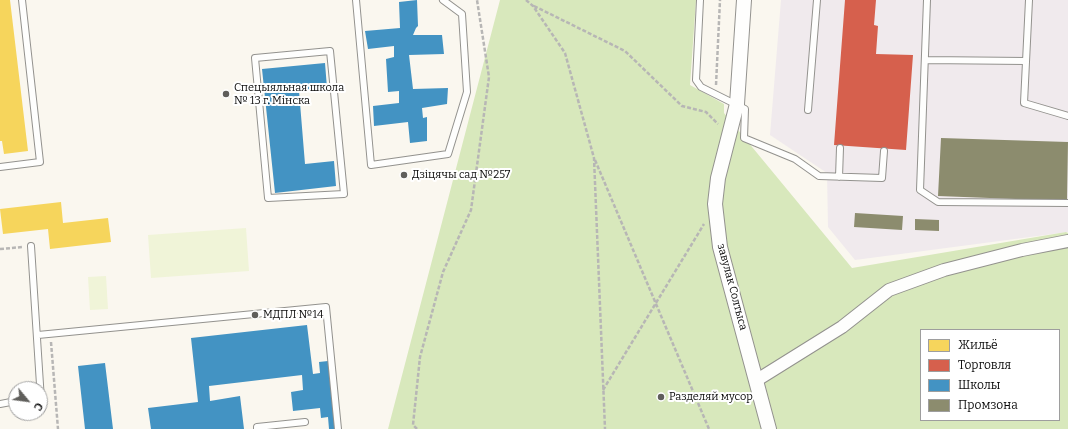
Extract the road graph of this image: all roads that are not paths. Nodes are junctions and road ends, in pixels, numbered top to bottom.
1 (22, 0) edge
2 (356, 0) edge
3 (443, 0) edge
4 (700, 0) edge
5 (744, 0) edge
6 (817, 0) edge
7 (927, 0) edge
8 (1029, 0) edge
9 (255, 58) joint
10 (925, 60) junction
11 (1026, 61) junction
12 (737, 104) junction
13 (808, 110) dead end
14 (1068, 116) edge
15 (840, 148) dead end
16 (884, 151) dead end
17 (0, 167) edge
18 (839, 177) junction
19 (1068, 203) edge
20 (1068, 241) edge
21 (31, 246) road end
22 (38, 335) junction
23 (756, 380) junction
24 (41, 381) edge
25 (305, 422) dead end
26 (257, 429) edge
27 (338, 429) edge
28 (769, 429) edge

1 - 17 lane
2 - 3 lane
4 - 12 lane
5 - 12 street, завулак Солтыса
6 - 13 lane
7 - 10 lane
8 - 11 lane
9 - 9 lane
10 - 11 lane
10 - 19 lane
11 - 14 lane
12 - 18 lane
12 - 23 street, завулак Солтыса
15 - 18 lane
16 - 18 lane
20 - 23 street
21 - 22 lane
22 - 24 lane
22 - 27 lane
23 - 28 street, завулак Солтыса
25 - 26 lane

